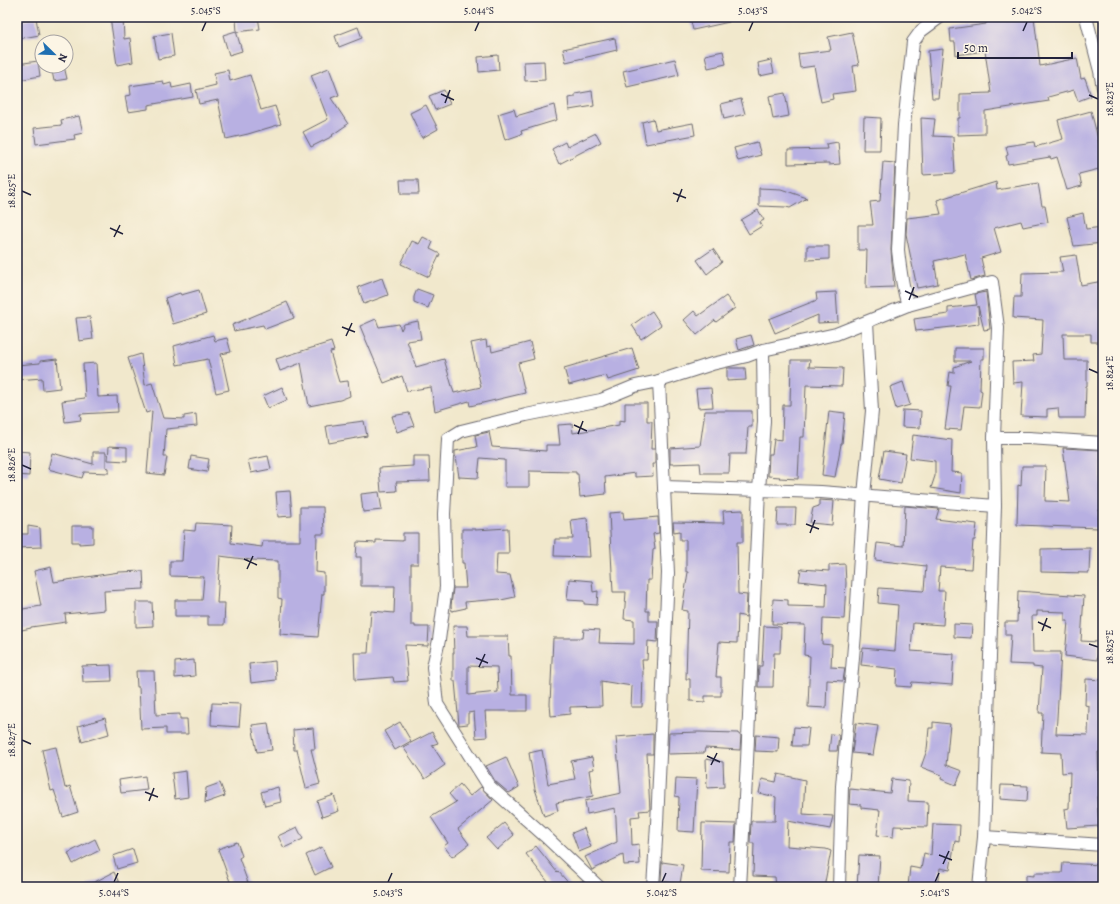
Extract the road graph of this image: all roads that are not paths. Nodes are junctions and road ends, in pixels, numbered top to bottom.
1 (940, 17) edge
2 (1086, 17) edge
3 (1103, 88) edge
4 (908, 305) junction
5 (867, 322) junction
6 (763, 350) junction
7 (659, 381) junction
8 (994, 438) junction
9 (1103, 443) edge
10 (664, 487) junction
11 (759, 490) junction
12 (864, 495) junction
13 (995, 506) junction
14 (984, 837) junction
15 (1103, 845) edge
16 (599, 887) edge
17 (653, 887) edge
18 (740, 887) edge
19 (839, 887) edge
20 (979, 887) edge

1 - 4 street
2 - 3 street
4 - 5 street
4 - 8 street
5 - 6 street
5 - 12 street
6 - 7 street
6 - 11 street
7 - 10 street
7 - 16 street
8 - 9 street
8 - 13 street
10 - 11 street
10 - 17 street
11 - 12 street
11 - 18 street
12 - 13 street
12 - 19 street
13 - 14 street
14 - 15 street
14 - 20 street

